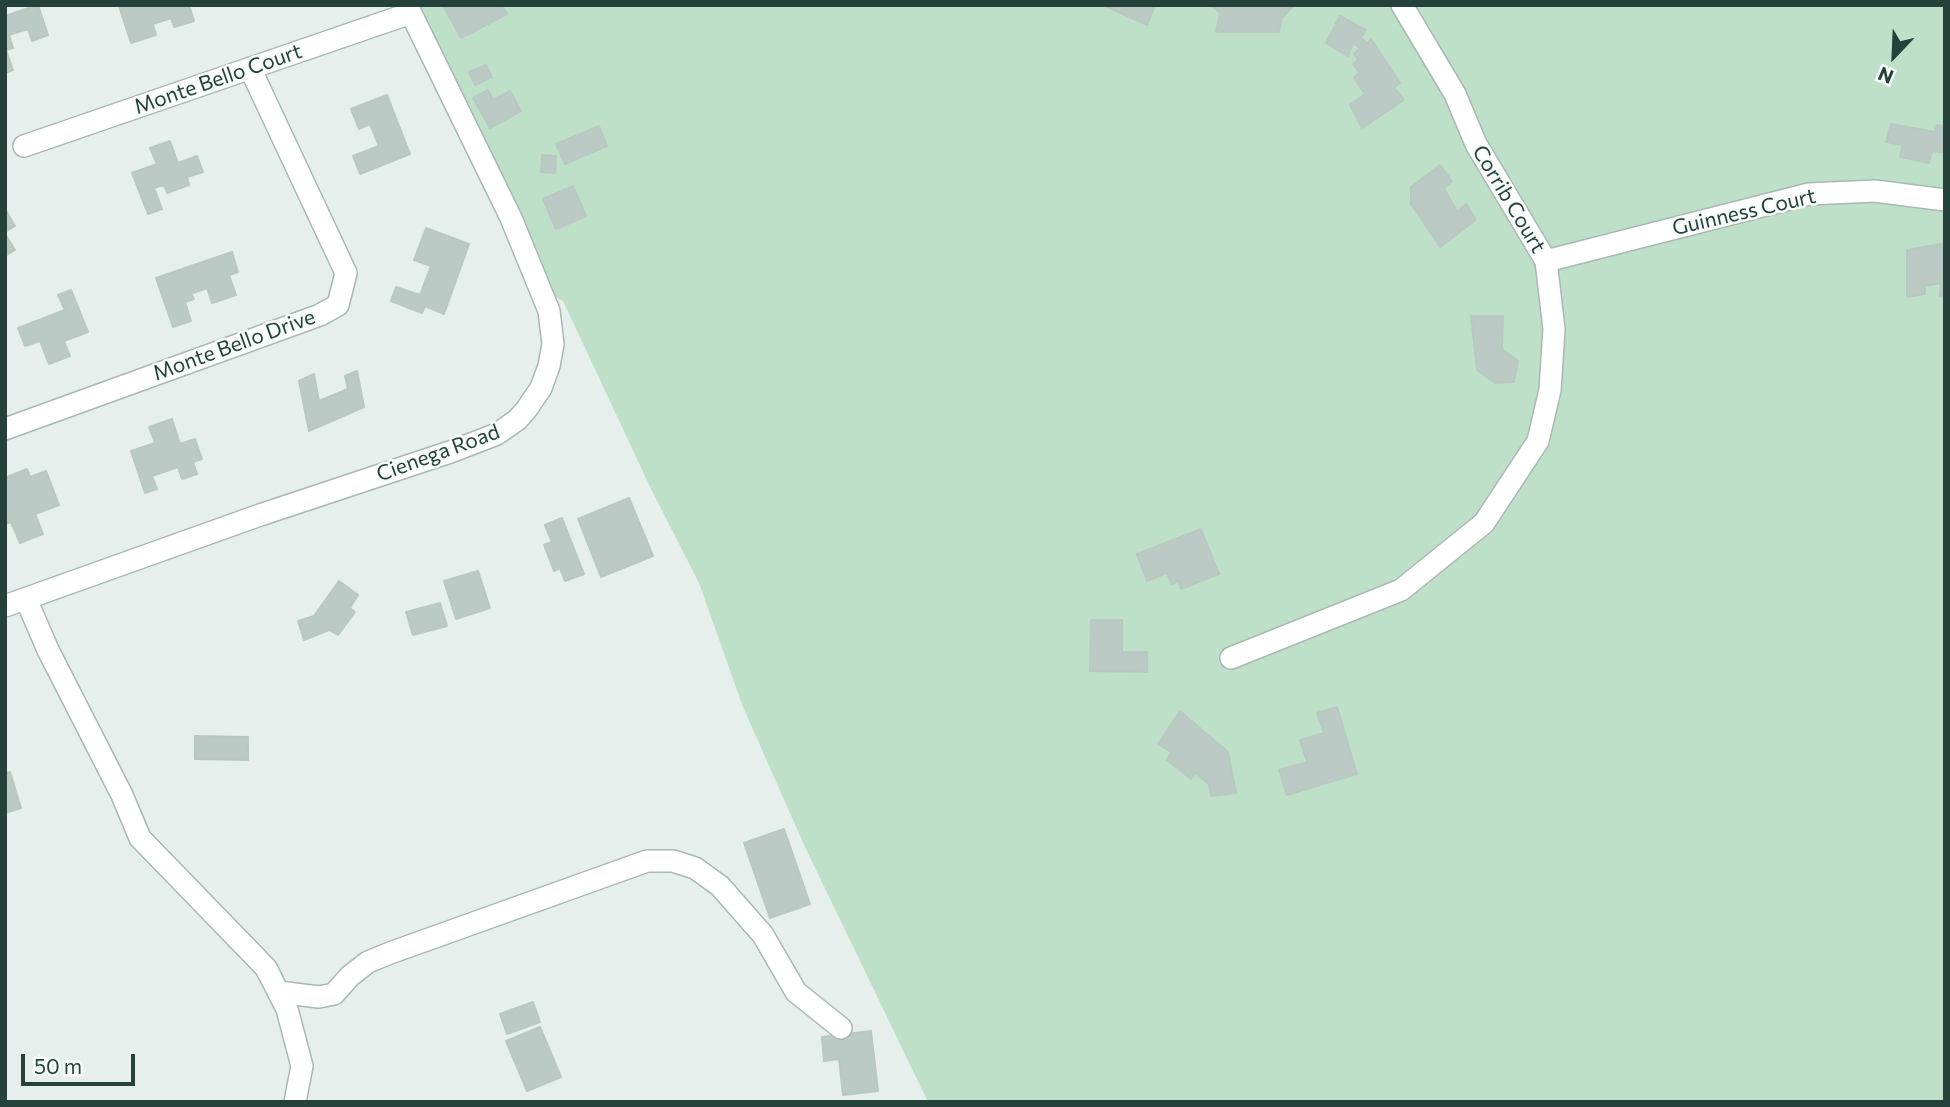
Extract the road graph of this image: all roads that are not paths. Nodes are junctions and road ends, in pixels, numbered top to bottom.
1 (1402, 5) edge
2 (409, 9) edge
3 (250, 68) junction
4 (24, 146) dead end
5 (1945, 200) edge
6 (1546, 261) junction
7 (5, 429) edge
8 (26, 599) junction
9 (5, 606) edge
10 (1231, 658) dead end
11 (278, 992) junction
12 (841, 1028) dead end
13 (295, 1102) edge

1 - 6 street, Corrib Court
2 - 3 street, Monte Bello Court
2 - 8 street, Cienega Road
3 - 4 street, Monte Bello Court
3 - 7 street, Monte Bello Drive
5 - 6 street, Guinness Court
6 - 10 street, Corrib Court
8 - 9 street, Cienega Road
8 - 11 street
11 - 12 street
11 - 13 street

